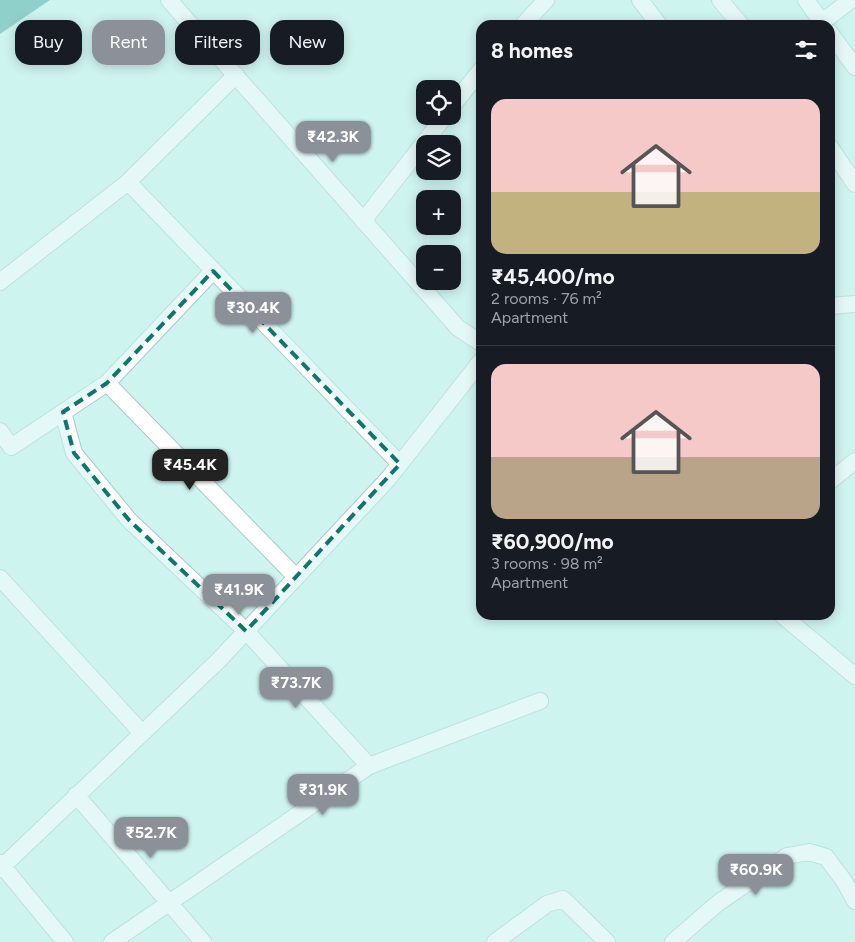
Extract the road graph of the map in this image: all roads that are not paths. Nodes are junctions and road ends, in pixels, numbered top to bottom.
1 (170, 0) edge
2 (546, 0) edge
3 (640, 0) edge
4 (720, 0) edge
5 (806, 0) edge
6 (851, 0) edge
7 (528, 20) edge
8 (655, 20) edge
9 (737, 20) edge
10 (819, 20) edge
11 (829, 20) edge
12 (835, 41) edge
13 (855, 67) edge
14 (236, 75) junction
15 (476, 76) edge
16 (461, 95) edge
17 (438, 125) edge
18 (835, 154) edge
19 (128, 182) junction
20 (855, 184) edge
21 (363, 221) junction
22 (213, 271) junction
23 (0, 282) edge
24 (855, 304) edge
25 (835, 306) edge
26 (476, 340) edge
27 (476, 367) edge
28 (107, 384) junction
29 (63, 412) junction
30 (0, 431) edge
31 (855, 461) edge
32 (400, 464) junction
33 (835, 477) edge
34 (296, 577) junction
35 (0, 578) edge
36 (788, 620) edge
37 (246, 631) junction
38 (855, 676) edge
39 (540, 701) dead end
40 (142, 733) junction
41 (369, 766) junction
42 (76, 795) junction
43 (1, 866) edge
44 (855, 901) edge
45 (169, 903) junction
46 (65, 942) edge
47 (112, 942) edge
48 (203, 942) edge
49 (495, 942) edge
50 (607, 942) edge
51 (673, 942) edge

1 - 14 street
2 - 7 street
3 - 8 street
4 - 9 street
5 - 10 street
6 - 11 street
12 - 13 street
14 - 19 street
14 - 21 street
15 - 16 street
17 - 21 street
18 - 20 street
19 - 22 street
19 - 23 street
21 - 26 street
22 - 28 street
22 - 32 street
24 - 25 street
27 - 32 street
28 - 29 street
28 - 34 street
29 - 30 street
29 - 37 street
31 - 33 street
32 - 34 street
34 - 37 street
35 - 40 street
36 - 38 street
37 - 40 street
37 - 41 street
39 - 41 street
40 - 42 street
41 - 45 street
42 - 43 street
42 - 45 street
43 - 46 street
44 - 51 street
45 - 47 street
45 - 48 street
49 - 50 street

